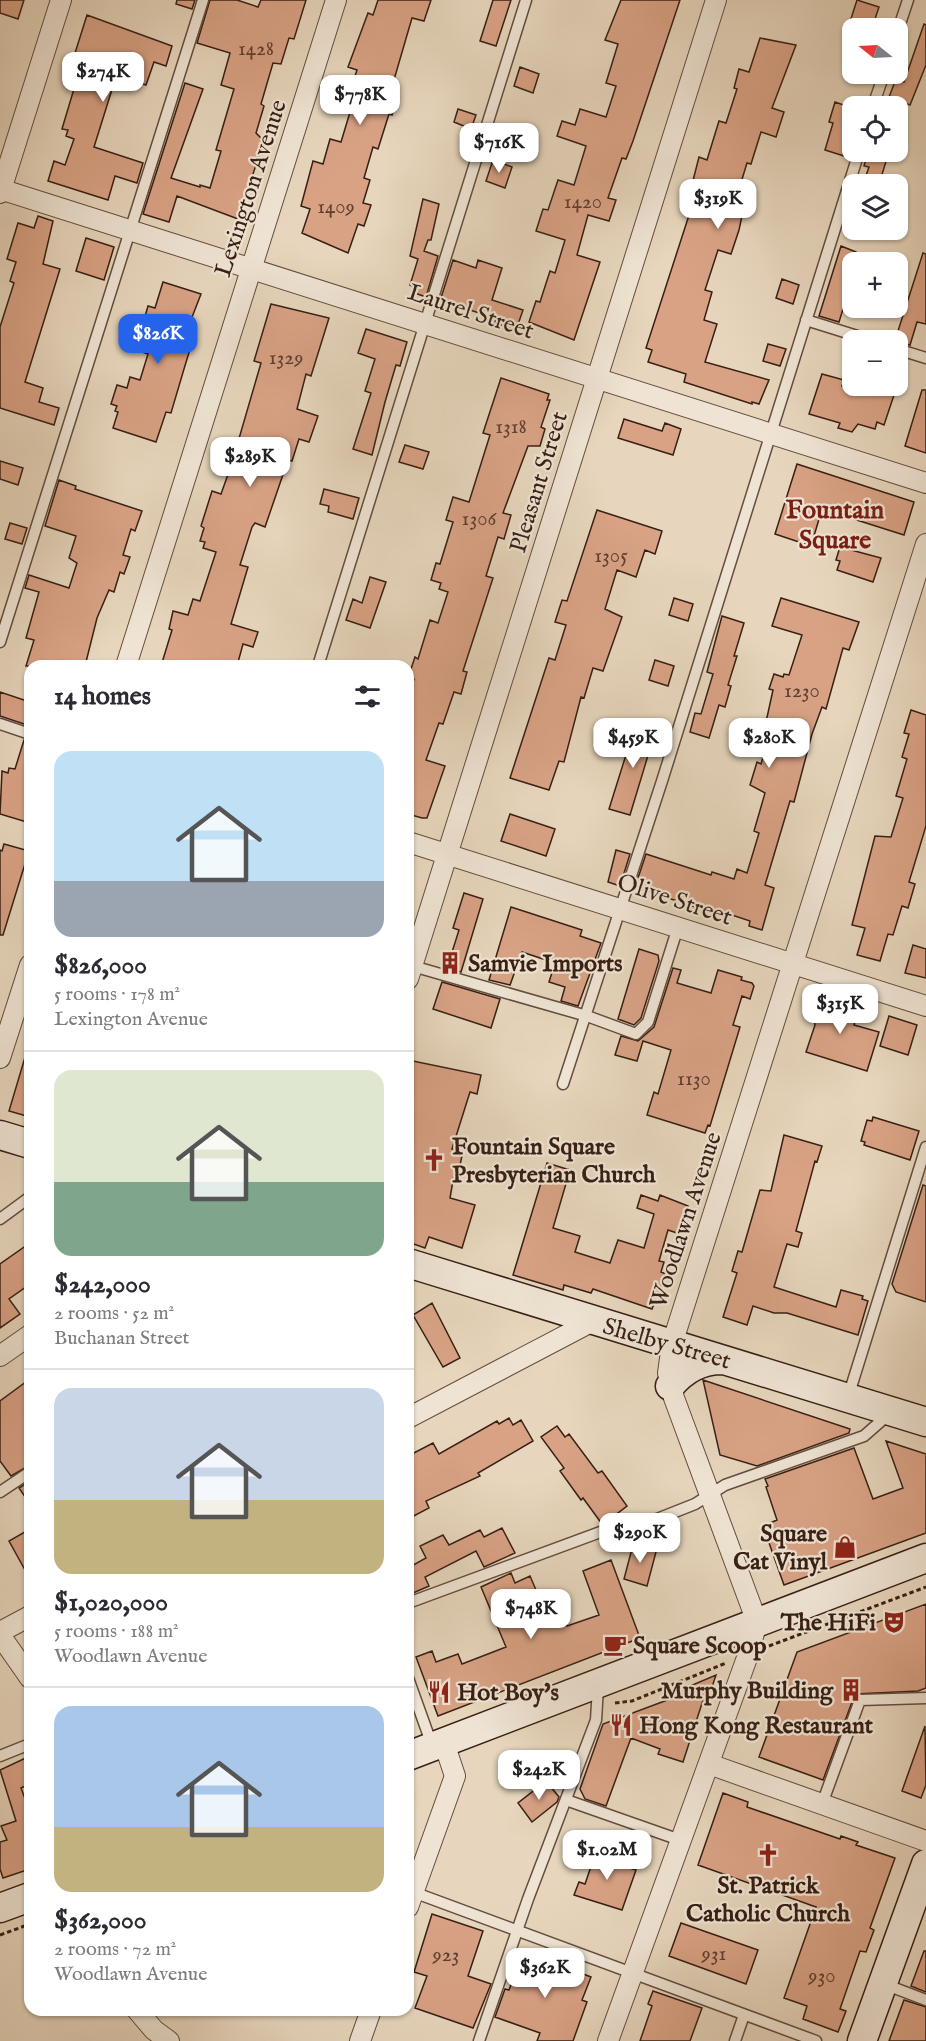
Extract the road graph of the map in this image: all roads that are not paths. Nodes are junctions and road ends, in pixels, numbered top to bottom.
1 (61, 0) edge
2 (203, 0) edge
3 (336, 0) edge
4 (526, 0) edge
5 (716, 0) edge
6 (908, 0) edge
7 (902, 18) edge
8 (855, 162) edge
9 (0, 190) edge
10 (130, 230) junction
11 (251, 268) junction
12 (806, 320) junction
13 (425, 324) junction
14 (842, 331) edge
15 (908, 352) edge
16 (926, 358) edge
17 (598, 378) junction
18 (771, 433) junction
19 (926, 483) edge
20 (926, 544) edge
21 (0, 642) edge
22 (128, 660) edge
23 (320, 660) edge
24 (0, 724) edge
25 (24, 732) edge
26 (414, 844) edge
27 (448, 854) junction
28 (621, 909) junction
29 (678, 927) junction
30 (414, 955) edge
31 (794, 964) junction
32 (414, 971) edge
33 (24, 984) edge
34 (926, 1006) edge
35 (587, 1016) junction
36 (0, 1058) edge
37 (563, 1084) dead end
38 (0, 1135) edge
39 (24, 1142) edge
40 (926, 1147) edge
41 (24, 1201) edge
42 (0, 1219) edge
43 (414, 1265) edge
44 (593, 1321) junction
45 (24, 1339) edge
46 (672, 1344) junction
47 (0, 1356) edge
48 (727, 1360) junction
49 (670, 1386) junction
50 (848, 1397) junction
51 (892, 1411) junction
52 (414, 1415) edge
53 (926, 1422) edge
54 (24, 1476) edge
55 (0, 1492) edge
56 (710, 1495) junction
57 (926, 1558) edge
58 (414, 1601) edge
59 (24, 1620) edge
60 (757, 1622) junction
61 (0, 1634) edge
62 (24, 1669) edge
63 (597, 1697) junction
64 (926, 1698) edge
65 (414, 1699) edge
66 (24, 1746) edge
67 (428, 1748) edge
68 (0, 1756) edge
69 (709, 1764) junction
70 (566, 1800) junction
71 (822, 1804) junction
72 (680, 1840) junction
73 (926, 1841) edge
74 (926, 1864) edge
75 (414, 1892) edge
76 (24, 1899) edge
77 (414, 1901) edge
78 (0, 1908) edge
79 (518, 1930) junction
80 (632, 1974) junction
81 (882, 1983) junction
82 (926, 2000) edge
83 (744, 2015) junction
84 (142, 2016) edge
85 (369, 2016) edge
86 (168, 2041) edge
87 (360, 2041) edge
88 (479, 2041) edge
89 (608, 2041) edge
90 (735, 2041) edge
91 (816, 2041) edge
92 (862, 2041) edge

1 - 9 street
2 - 10 lane
3 - 11 street, Lexington Avenue
4 - 13 lane
5 - 17 street, Pleasant Street
6 - 7 lane
8 - 12 lane
9 - 10 street, Laurel Street
10 - 11 street, Laurel Street
10 - 21 lane
11 - 13 street, Laurel Street
11 - 22 street, Lexington Avenue
12 - 14 lane
12 - 18 lane
13 - 17 street, Laurel Street
13 - 23 lane
15 - 16 lane
17 - 18 street, Laurel Street
17 - 27 street, Pleasant Street
18 - 19 street, Laurel Street
18 - 28 lane
20 - 31 street, Woodlawn Avenue
24 - 25 lane
26 - 27 street, Olive Street
27 - 28 street, Olive Street
27 - 30 street, Pleasant Street
28 - 29 street, Olive Street
28 - 35 lane
29 - 31 street, Olive Street
29 - 35 lane
31 - 34 street, Olive Street
31 - 46 street, Woodlawn Avenue
32 - 35 lane
33 - 36 street
35 - 37 lane
38 - 39 main road
40 - 50 lane
41 - 42 lane
43 - 44 main road, Shelby Street
44 - 46 main road, Shelby Street
44 - 52 street
45 - 47 street
46 - 48 main road, Shelby Street
46 - 49 street, Woodlawn Avenue
48 - 49 main road
48 - 50 main road, Shelby Street
49 - 56 street, Woodlawn Avenue
50 - 51 main road, Shelby Street
51 - 53 main road, Shelby Street
51 - 56 lane
54 - 55 lane
56 - 58 lane
56 - 60 street, Woodlawn Avenue
57 - 60 main road
59 - 61 street
60 - 63 main road
60 - 69 street
61 - 62 street
63 - 67 main road
63 - 70 lane
64 - 71 lane
65 - 67 lane
66 - 68 lane
67 - 75 street
69 - 71 street
69 - 72 street
70 - 72 lane
70 - 79 lane
71 - 73 street
72 - 80 street
74 - 81 main road
76 - 78 main road
77 - 79 lane
79 - 80 lane
79 - 88 lane
80 - 83 lane
80 - 89 street
81 - 82 lane
81 - 92 main road
83 - 90 lane
83 - 91 lane
84 - 86 street
85 - 87 street

